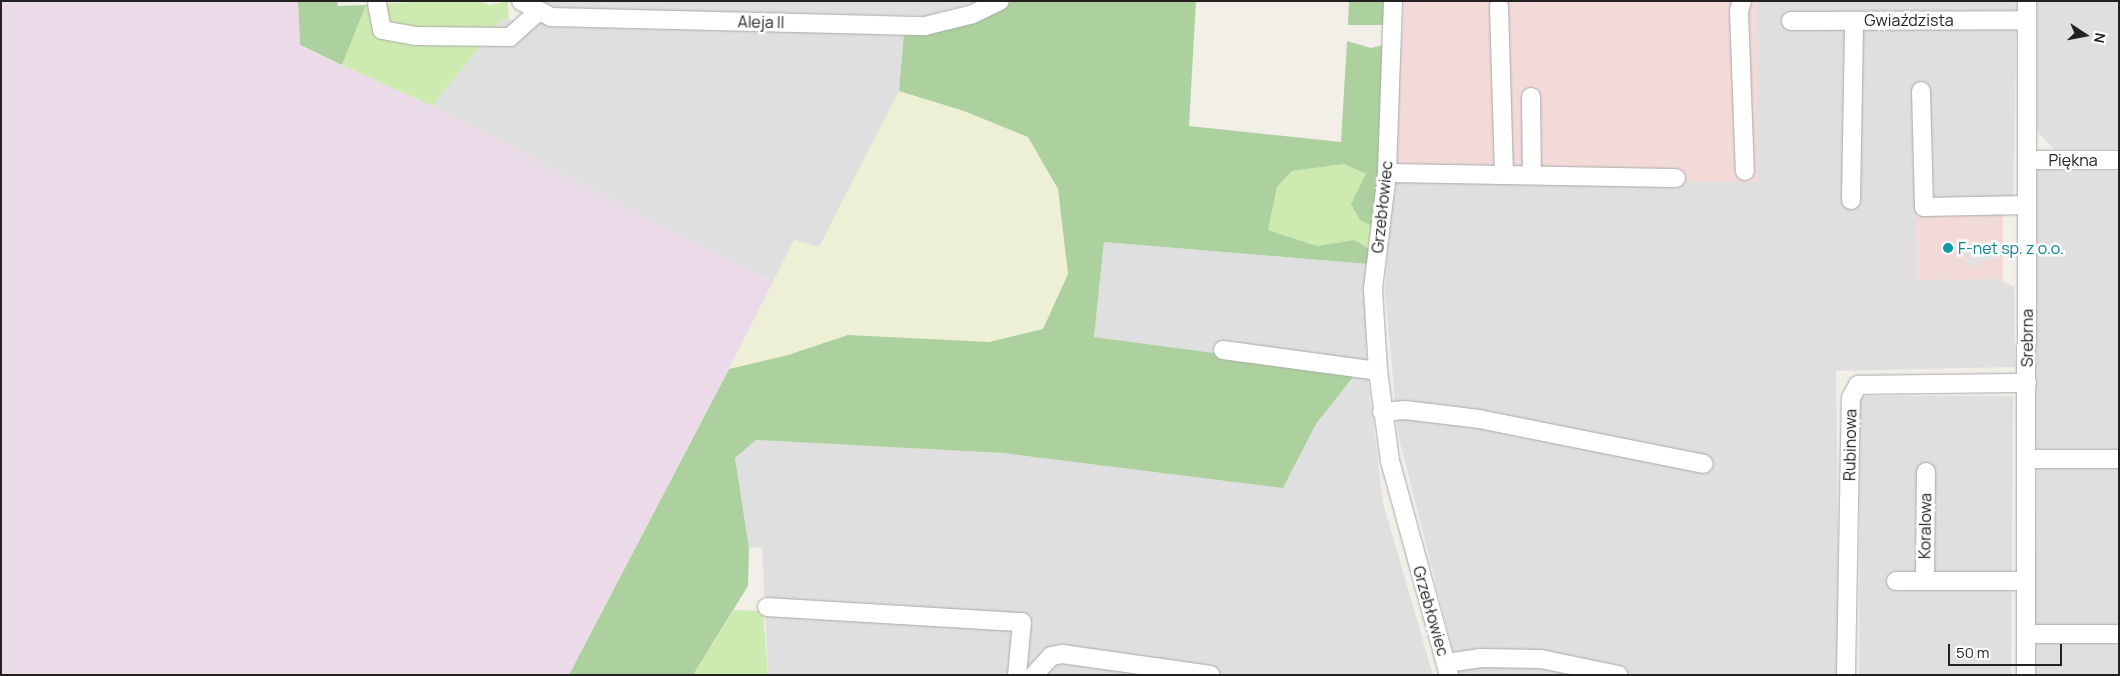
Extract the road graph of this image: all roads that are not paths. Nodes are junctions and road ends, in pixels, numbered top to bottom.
1 (521, 1) edge
2 (1000, 1) edge
3 (1393, 1) edge
4 (1742, 1) edge
5 (2027, 1) edge
6 (377, 4) dead end
7 (1499, 6) dead end
8 (539, 12) junction
9 (2027, 20) junction
10 (1791, 21) dead end
11 (1854, 21) junction
12 (1921, 91) dead end
13 (1531, 97) dead end
14 (2027, 160) junction
15 (2119, 160) edge
16 (1745, 170) dead end
17 (1387, 173) junction
18 (1504, 175) junction
19 (1532, 175) junction
20 (1676, 178) dead end
21 (1851, 200) dead end
22 (2027, 205) junction
23 (1223, 350) dead end
24 (1378, 371) junction
25 (2026, 383) junction
26 (1382, 412) junction
27 (2026, 459) junction
28 (2119, 459) edge
29 (1704, 464) dead end
30 (1926, 472) dead end
31 (1896, 580) dead end
32 (1925, 581) junction
33 (2026, 581) junction
34 (768, 607) dead end
35 (2026, 634) junction
36 (2119, 634) edge
37 (1448, 669) edge
38 (1018, 675) edge
39 (1034, 675) edge
40 (1211, 675) edge
41 (1618, 675) edge
42 (1846, 675) edge
43 (2026, 675) edge

1 - 8 street, Aleja II
2 - 8 street, Aleja II
3 - 17 street, Grzebłowiec
4 - 16 street
5 - 9 street, Srebrna
6 - 8 street
7 - 18 street
9 - 11 street, Gwiaździsta
9 - 14 street, Srebrna
10 - 11 street, Gwiaździsta
11 - 21 street
12 - 22 street
13 - 19 street
14 - 15 street, Piękna
14 - 22 street, Srebrna
17 - 18 street
17 - 24 street, Grzebłowiec
18 - 19 street
19 - 20 street
22 - 25 street, Srebrna
23 - 24 street
24 - 26 street, Grzebłowiec
25 - 27 street, Srebrna
25 - 42 street, Rubinowa
26 - 29 street
26 - 37 street, Grzebłowiec
27 - 28 street
27 - 33 street, Srebrna
30 - 32 street, Koralowa
31 - 32 street, Koralowa
32 - 33 street, Koralowa
33 - 35 street, Srebrna
34 - 38 street
35 - 36 street
35 - 43 street, Srebrna
37 - 41 street, Grzebłowiec
39 - 40 street

